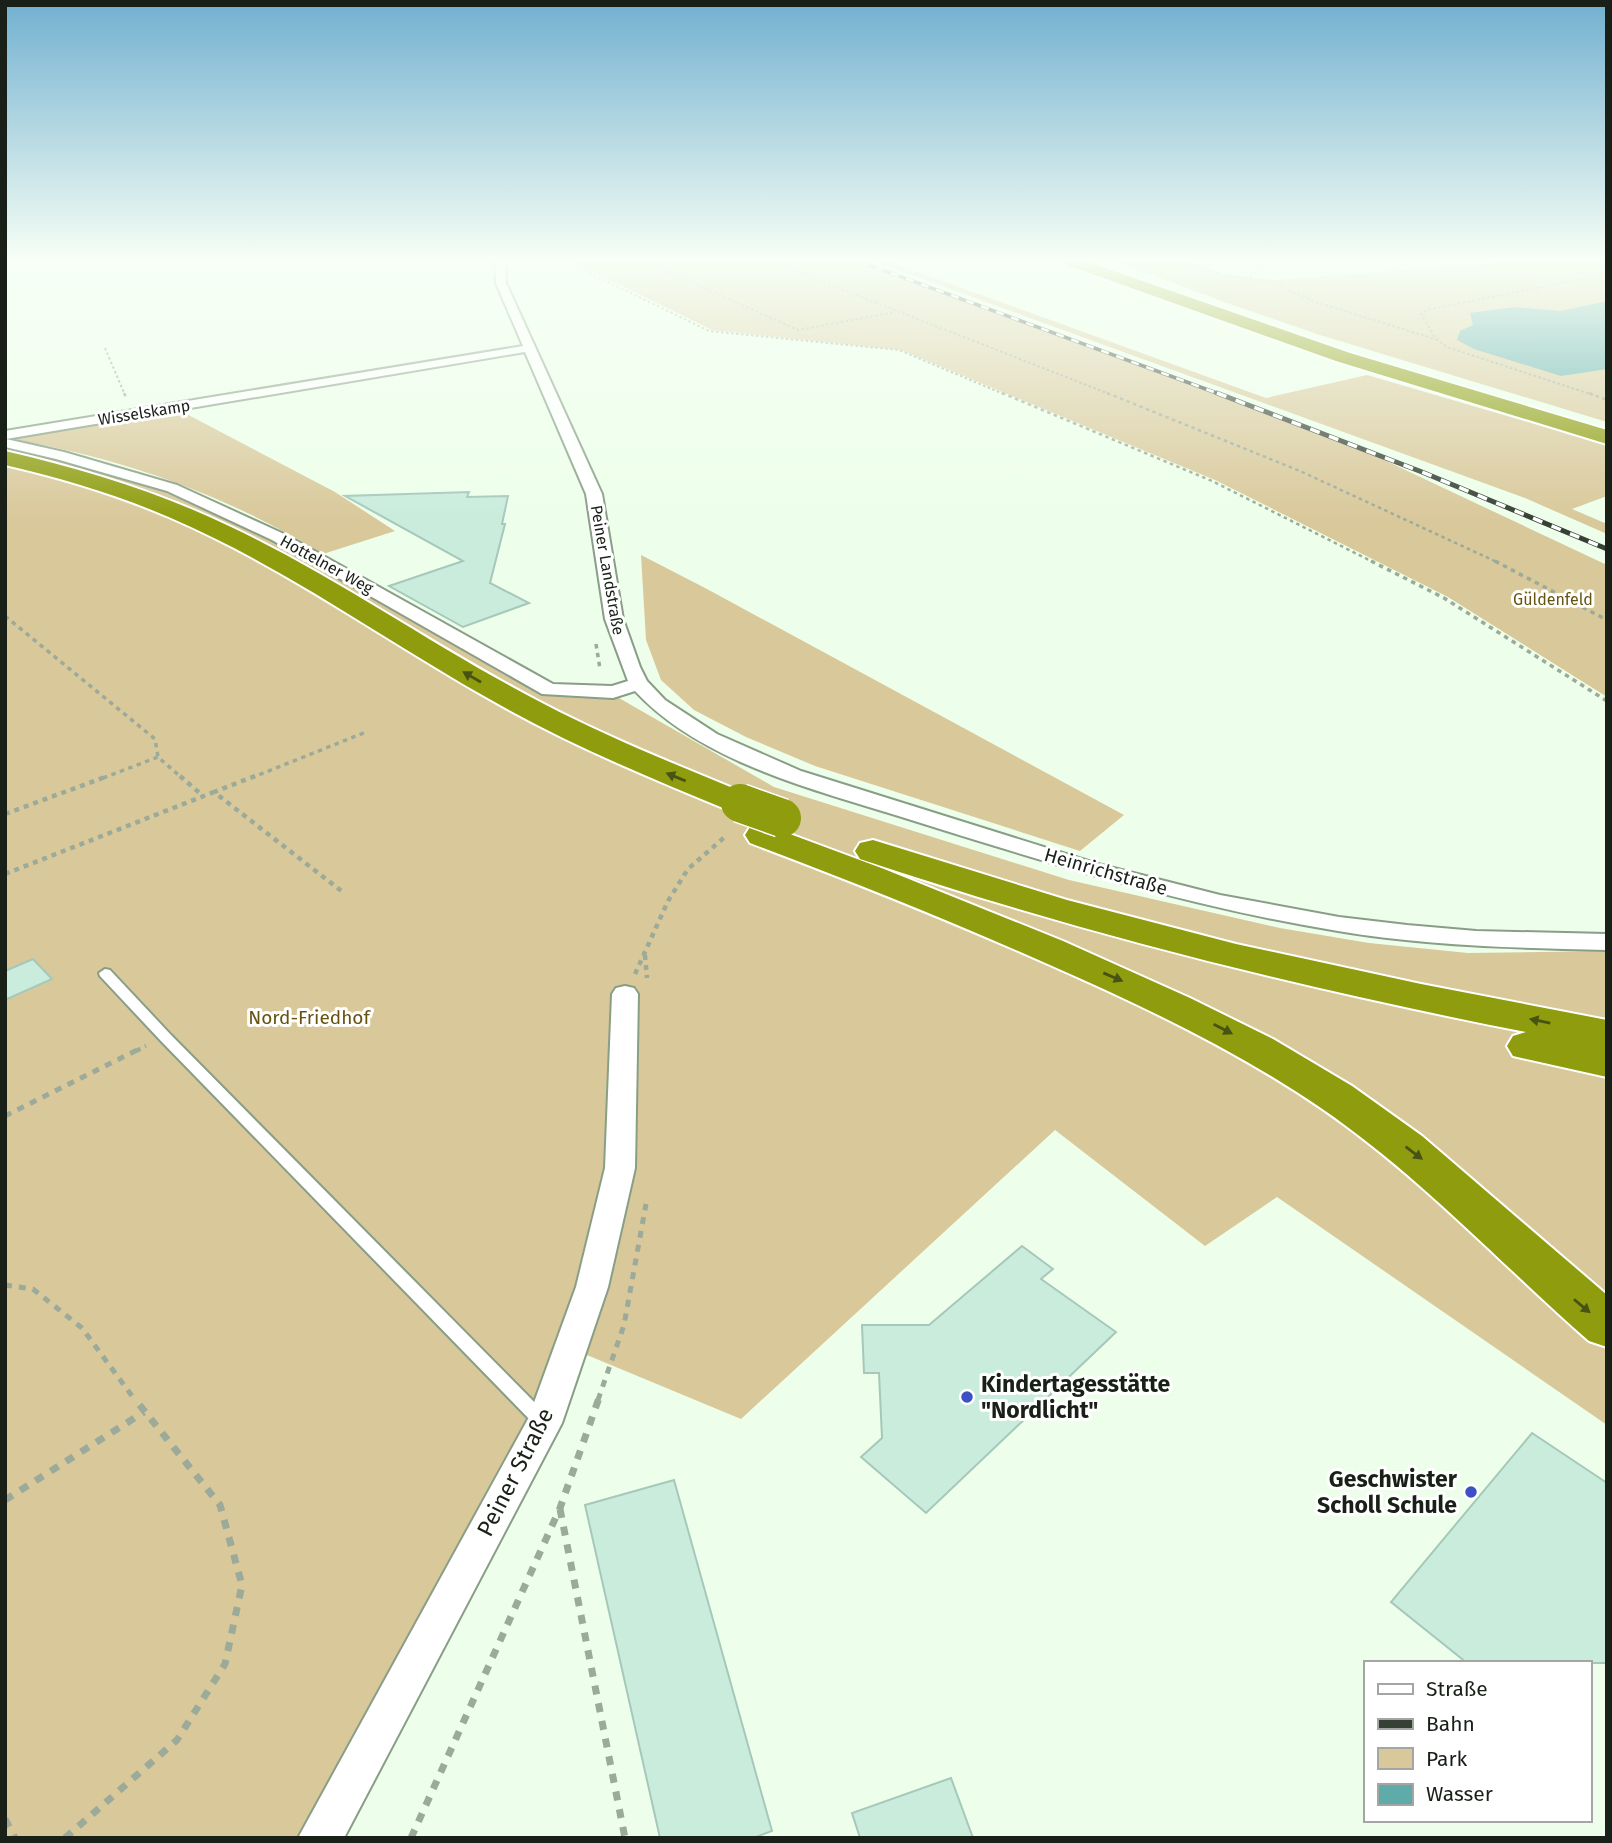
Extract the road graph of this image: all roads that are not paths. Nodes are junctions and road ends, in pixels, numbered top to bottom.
1 (530, 348) joint
2 (1317, 348) edge
3 (1349, 348) edge
4 (1607, 426) edge
5 (5, 435) edge
6 (1607, 437) edge
7 (5, 443) edge
8 (5, 458) edge
9 (5, 469) edge
10 (639, 684) junction
11 (747, 822) junction
12 (869, 874) junction
13 (1607, 942) edge
14 (106, 973) dead end
15 (625, 994) road end
16 (1607, 1034) edge
17 (1607, 1062) edge
18 (1607, 1326) edge
19 (544, 1423) junction
20 (320, 1838) edge

1 - 5 street, Wisselskamp
1 - 10 street, Peiner Landstraße
2 - 6 highway
3 - 4 highway
7 - 10 street, Hottelner Weg
11 -> 8 highway
9 - 11 highway
10 - 13 street, Heinrichstraße
11 - 12 highway
16 -> 11 highway
12 - 17 highway
12 -> 18 highway
14 - 19 lane
15 - 19 street, Peiner Straße
19 - 20 street, Peiner Straße

